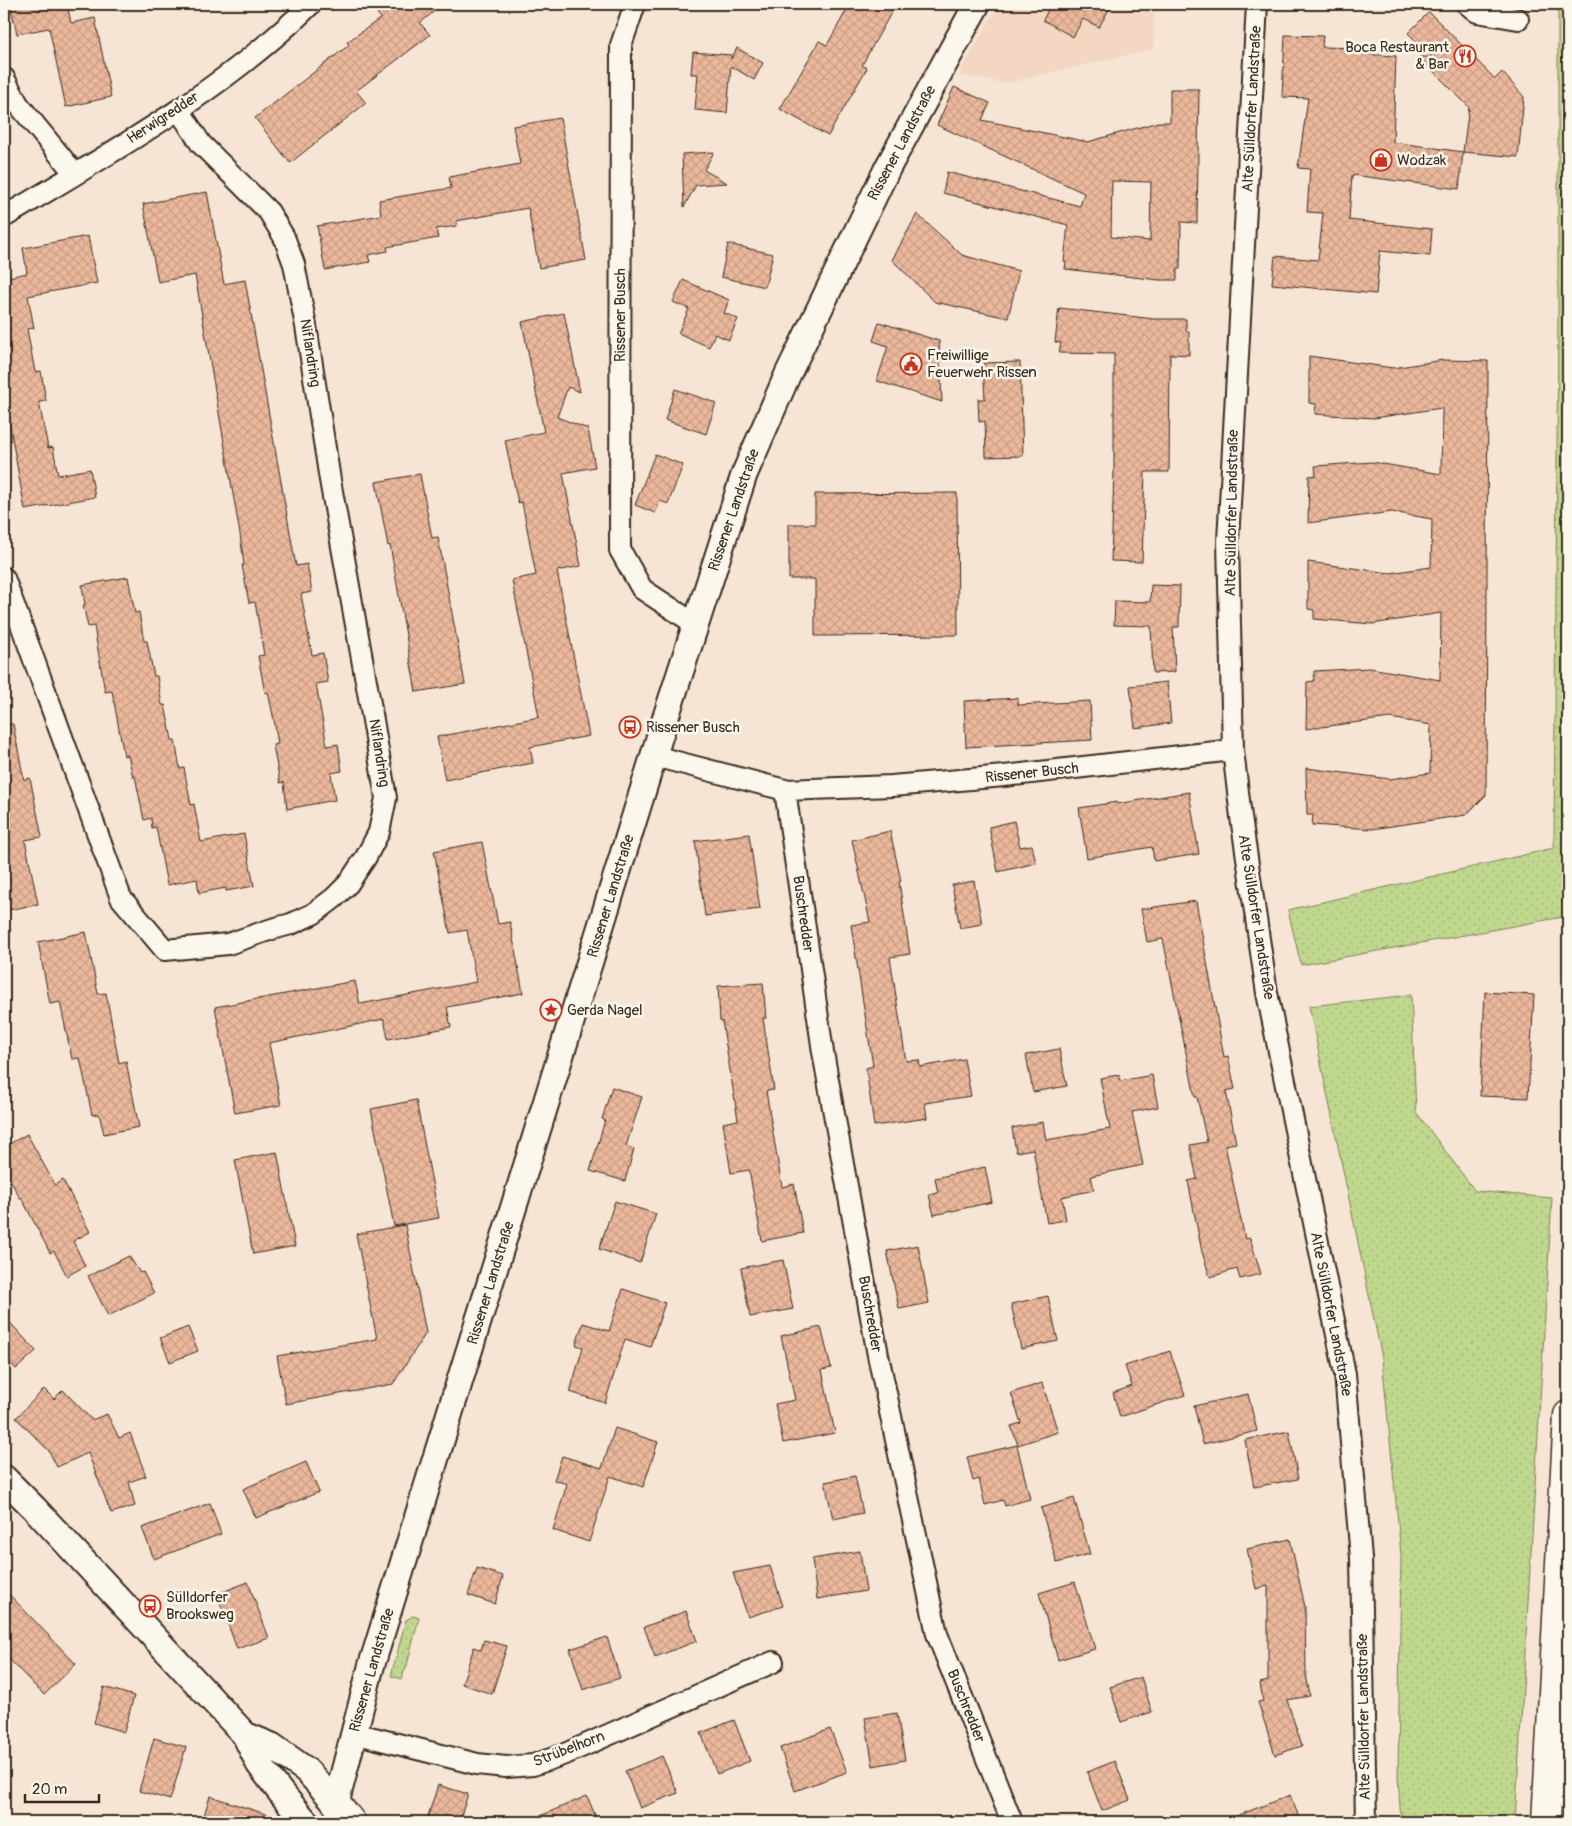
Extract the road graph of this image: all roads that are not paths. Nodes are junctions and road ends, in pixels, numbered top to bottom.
1 (311, 4) edge
2 (635, 4) edge
3 (977, 4) edge
4 (1257, 4) edge
5 (1466, 4) edge
6 (1518, 19) dead end
7 (4, 78) edge
8 (179, 110) junction
9 (75, 174) junction
10 (4, 217) edge
11 (4, 578) edge
12 (695, 624) junction
13 (1233, 750) junction
14 (654, 756) junction
15 (785, 790) junction
16 (1568, 1415) edge
17 (4, 1478) edge
18 (773, 1662) dead end
19 (354, 1732) junction
20 (245, 1735) junction
21 (340, 1816) edge
22 (306, 1822) edge
23 (1012, 1822) edge
24 (1366, 1822) edge
25 (1546, 1822) edge

1 - 8 street, Herwigredder
2 - 12 street, Rissener Busch
3 - 12 street, Rissener Landstraße
4 - 13 street, Alte Sülldorfer Landstraße
5 - 6 street
7 - 9 street
8 - 9 street, Herwigredder
8 - 11 street, Niflandring
9 - 10 street, Herwigredder
12 - 14 street, Rissener Landstraße
13 - 15 street, Rissener Busch
13 - 24 street, Alte Sülldorfer Landstraße
14 - 15 street, Rissener Busch
14 - 19 street, Rissener Landstraße
15 - 23 street, Buschredder
16 - 25 highway
17 - 20 street
18 - 19 street, Strübelhorn
19 - 21 street, Rissener Landstraße
20 - 21 street
20 - 22 street

